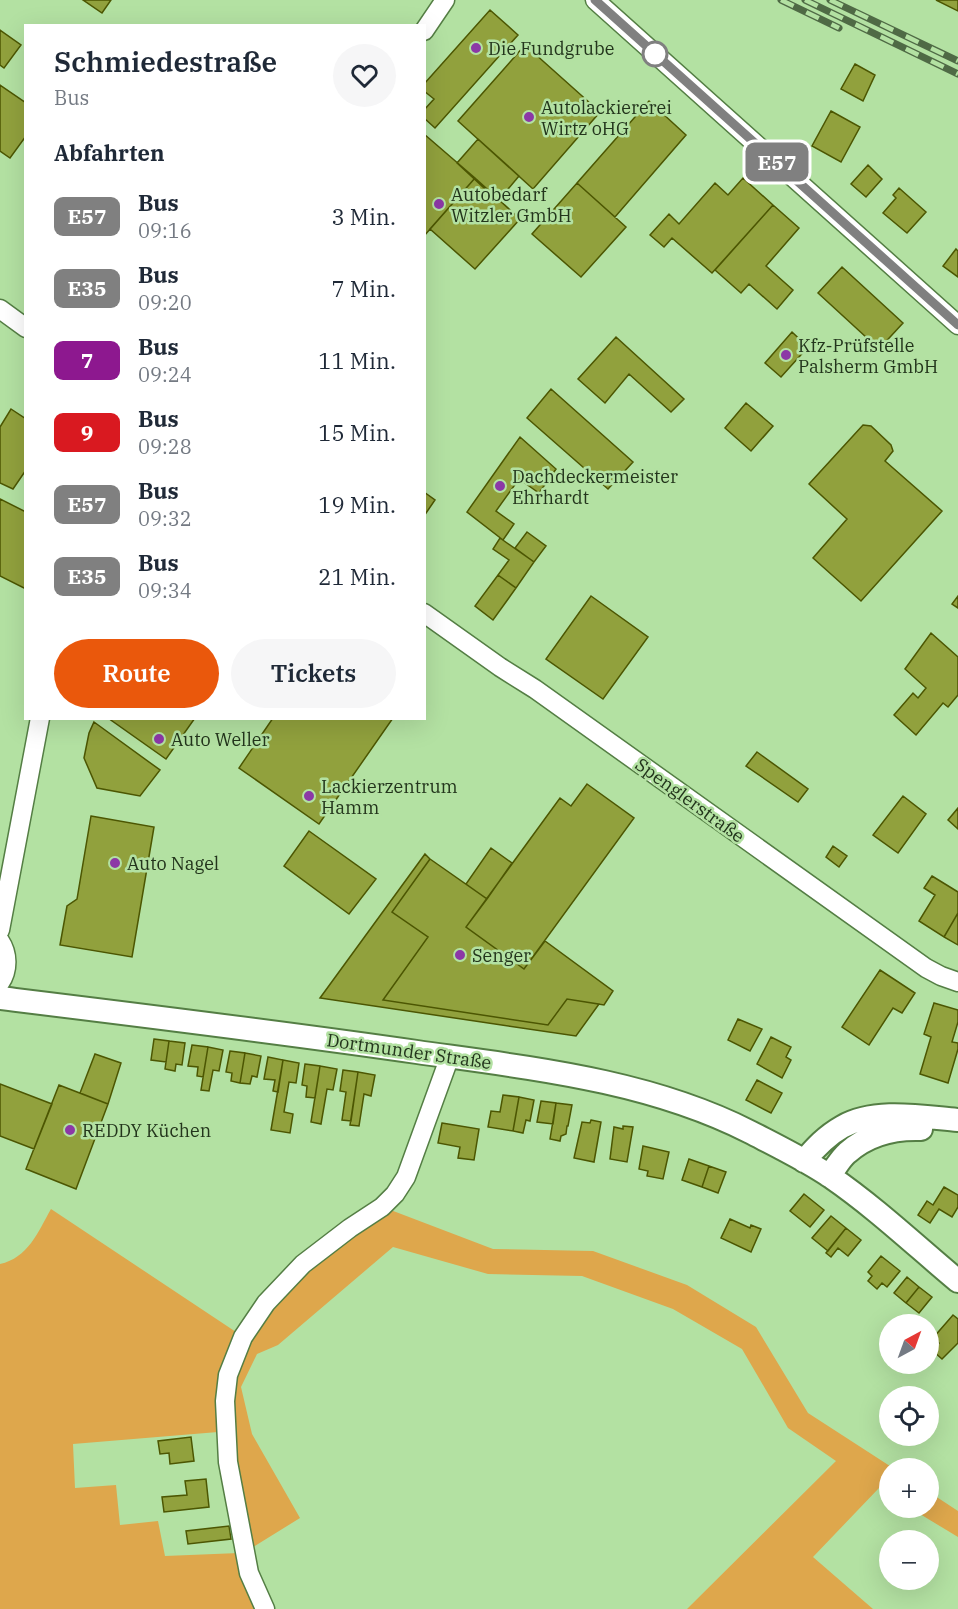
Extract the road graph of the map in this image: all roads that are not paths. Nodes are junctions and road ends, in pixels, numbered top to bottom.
1 (445, 0) edge
2 (595, 0) edge
3 (426, 28) edge
4 (0, 309) edge
5 (958, 325) edge
6 (24, 326) edge
7 (426, 614) edge
8 (40, 720) edge
9 (0, 930) edge
10 (0, 941) edge
11 (958, 982) edge
12 (0, 983) edge
13 (0, 998) edge
14 (450, 1056) junction
15 (958, 1120) edge
16 (958, 1132) edge
17 (804, 1161) junction
18 (829, 1176) junction
19 (958, 1281) edge
20 (265, 1609) edge

1 - 3 street
2 - 5 street
4 - 6 street
7 - 11 street, Spenglerstraße
8 - 9 street
10 - 12 street
13 - 14 main road, Dortmunder Straße
14 - 17 main road, Dortmunder Straße
14 - 20 street
15 - 17 main road
16 - 18 main road
17 - 18 main road, Dortmunder Straße
18 - 19 main road, Dortmunder Straße

